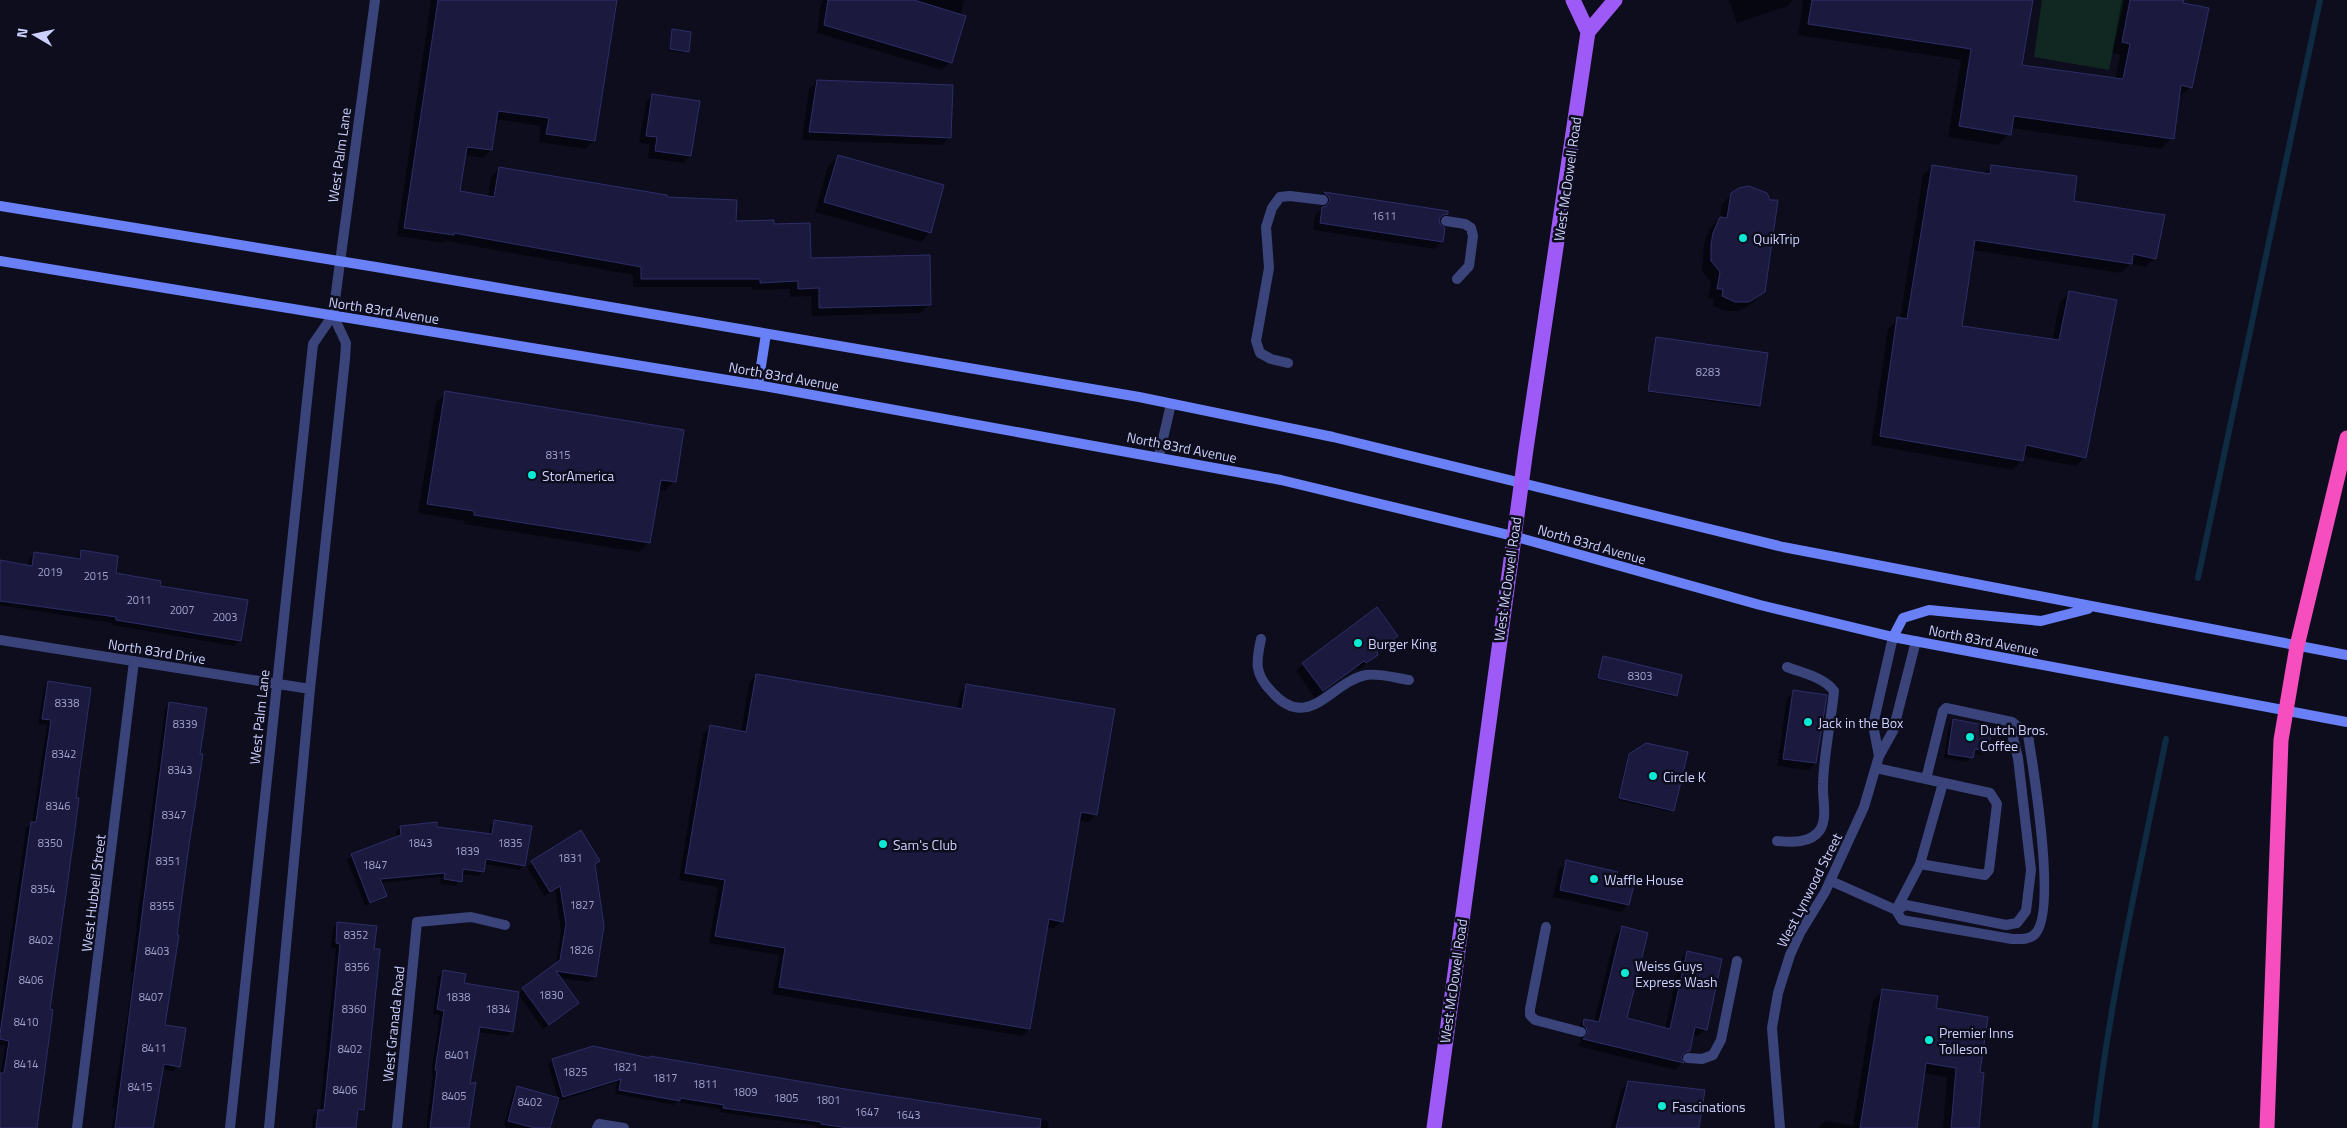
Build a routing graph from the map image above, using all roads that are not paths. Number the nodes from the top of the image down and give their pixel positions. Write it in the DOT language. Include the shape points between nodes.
graph roads {
  1 [pos="375,0"];
  2 [pos="1573,0"];
  3 [pos="1614,0"];
  4 [pos="1588,32"];
  5 [pos="1323,200"];
  6 [pos="0,206"];
  7 [pos="1446,222"];
  8 [pos="0,261"];
  9 [pos="338,261"];
  10 [pos="1457,279"];
  11 [pos="333,315"];
  12 [pos="766,334"];
  13 [pos="1288,363"];
  14 [pos="758,385"];
  15 [pos="1171,404"];
  16 [pos="2347,438"];
  17 [pos="1159,456"];
  18 [pos="1521,482"];
  19 [pos="1513,536"];
  20 [pos="2092,608"];
  21 [pos="1893,637"];
  22 [pos="1261,639"];
  23 [pos="0,640"];
  24 [pos="1916,641"];
  25 [pos="2297,646"];
  26 [pos="2347,655"];
  27 [pos="134,661"];
  28 [pos="1787,667"];
  29 [pos="1409,680"];
  30 [pos="276,684"];
  31 [pos="310,690"];
  32 [pos="2286,710"];
  33 [pos="2346,722"];
  34 [pos="2019,727"];
  35 [pos="1879,756"];
  36 [pos="1876,768"];
  37 [pos="1926,779"];
  38 [pos="1942,783"];
  39 [pos="1776,841"];
  40 [pos="1920,864"];
  41 [pos="1831,881"];
  42 [pos="1896,910"];
  43 [pos="505,925"];
  44 [pos="1546,927"];
  45 [pos="1737,961"];
  46 [pos="1581,1032"];
  47 [pos="1688,1058"];
  48 [pos="598,1126"];
  49 [pos="77,1128"];
  50 [pos="230,1128"];
  51 [pos="269,1128"];
  52 [pos="397,1128"];
  53 [pos="624,1128"];
  54 [pos="1434,1128"];
  55 [pos="1780,1128"];
  56 [pos="2267,1128"];
  1 -- 9 [label="street, West Palm Lane"];
  2 -- 4 [label="main road"];
  3 -- 4 [label="main road"];
  4 -- 18 [label="main road, West McDowell Road"];
  5 -- 13 [label="street" via="1280,197 1272,208 1266,227 1269,268 1256,341 1260,353"];
  6 -- 9 [label="main road"];
  7 -- 10 [label="street" via="1464,224 1471,228 1473,236 1469,266"];
  8 -- 11 [label="main road, North 83rd Avenue"];
  9 -- 11 [label="street, West Palm Lane"];
  9 -- 12 [label="main road"];
  11 -- 14 [label="main road, North 83rd Avenue"];
  11 -- 30 [label="street, West Palm Lane" via="313,344"];
  11 -- 31 [label="street" via="346,342"];
  12 -- 14 [label="main road"];
  12 -- 15 [label="main road"];
  14 -- 17 [label="main road, North 83rd Avenue"];
  15 -- 17 [label="street"];
  15 -- 18 [label="main road" via="1325,435"];
  16 -- 25 [label="highway"];
  17 -- 19 [label="main road, North 83rd Avenue" via="1281,480"];
  18 -- 19 [label="main road, West McDowell Road"];
  18 -- 20 [label="main road" via="1783,547"];
  19 -- 21 [label="main road, North 83rd Avenue" via="1733,598"];
  19 -- 54 [label="main road, West McDowell Road"];
  20 -- 21 [label="main road" via="2042,621 1929,610 1903,618"];
  20 -- 25 [label="main road"];
  21 -- 24 [label="main road, North 83rd Avenue"];
  21 -- 35 [label="street, West Lynwood Street" via="1872,725"];
  22 -- 29 [label="street" via="1256,663 1266,687 1281,702 1302,708 1314,706 1357,678 1369,675"];
  23 -- 27 [label="street, North 83rd Drive"];
  24 -- 32 [label="main road, North 83rd Avenue"];
  24 -- 35 [label="street, West Lynwood Street" via="1893,730"];
  25 -- 26 [label="main road"];
  25 -- 32 [label="highway"];
  27 -- 30 [label="street, North 83rd Drive"];
  27 -- 49 [label="street, West Hubbell Street"];
  28 -- 39 [label="street" via="1819,679 1834,691 1825,755 1824,815 1820,830 1811,838 1797,842"];
  30 -- 31 [label="street, North 83rd Drive"];
  30 -- 50 [label="street, West Palm Lane"];
  31 -- 51 [label="street"];
  32 -- 33 [label="main road, North 83rd Avenue"];
  32 -- 56 [label="highway" via="2280,740"];
  34 -- 37 [label="street" via="2012,722 1946,708"];
  34 -- 42 [label="street" via="2013,738 2031,870 2029,903 2022,919 2006,925 1906,905"];
  34 -- 42 [label="street" via="2028,735 2045,866 2040,927 2026,939 2012,939 1902,920"];
  35 -- 36 [label="street, West Lynwood Street"];
  36 -- 37 [label="street"];
  36 -- 41 [label="street, West Lynwood Street" via="1864,807"];
  37 -- 38 [label="street"];
  38 -- 40 [label="street"];
  38 -- 40 [label="street" via="1993,796 1997,804 1989,870 1985,875"];
  40 -- 42 [label="street"];
  41 -- 42 [label="street"];
  41 -- 55 [label="street, West Lynwood Street" via="1800,933 1778,993 1772,1028"];
  43 -- 52 [label="street, West Granada Road" via="471,917 417,922"];
  44 -- 46 [label="street" via="1530,1015 1535,1020"];
  45 -- 47 [label="street" via="1721,1040 1713,1055 1702,1059"];
  48 -- 53 [label="street"];
}
